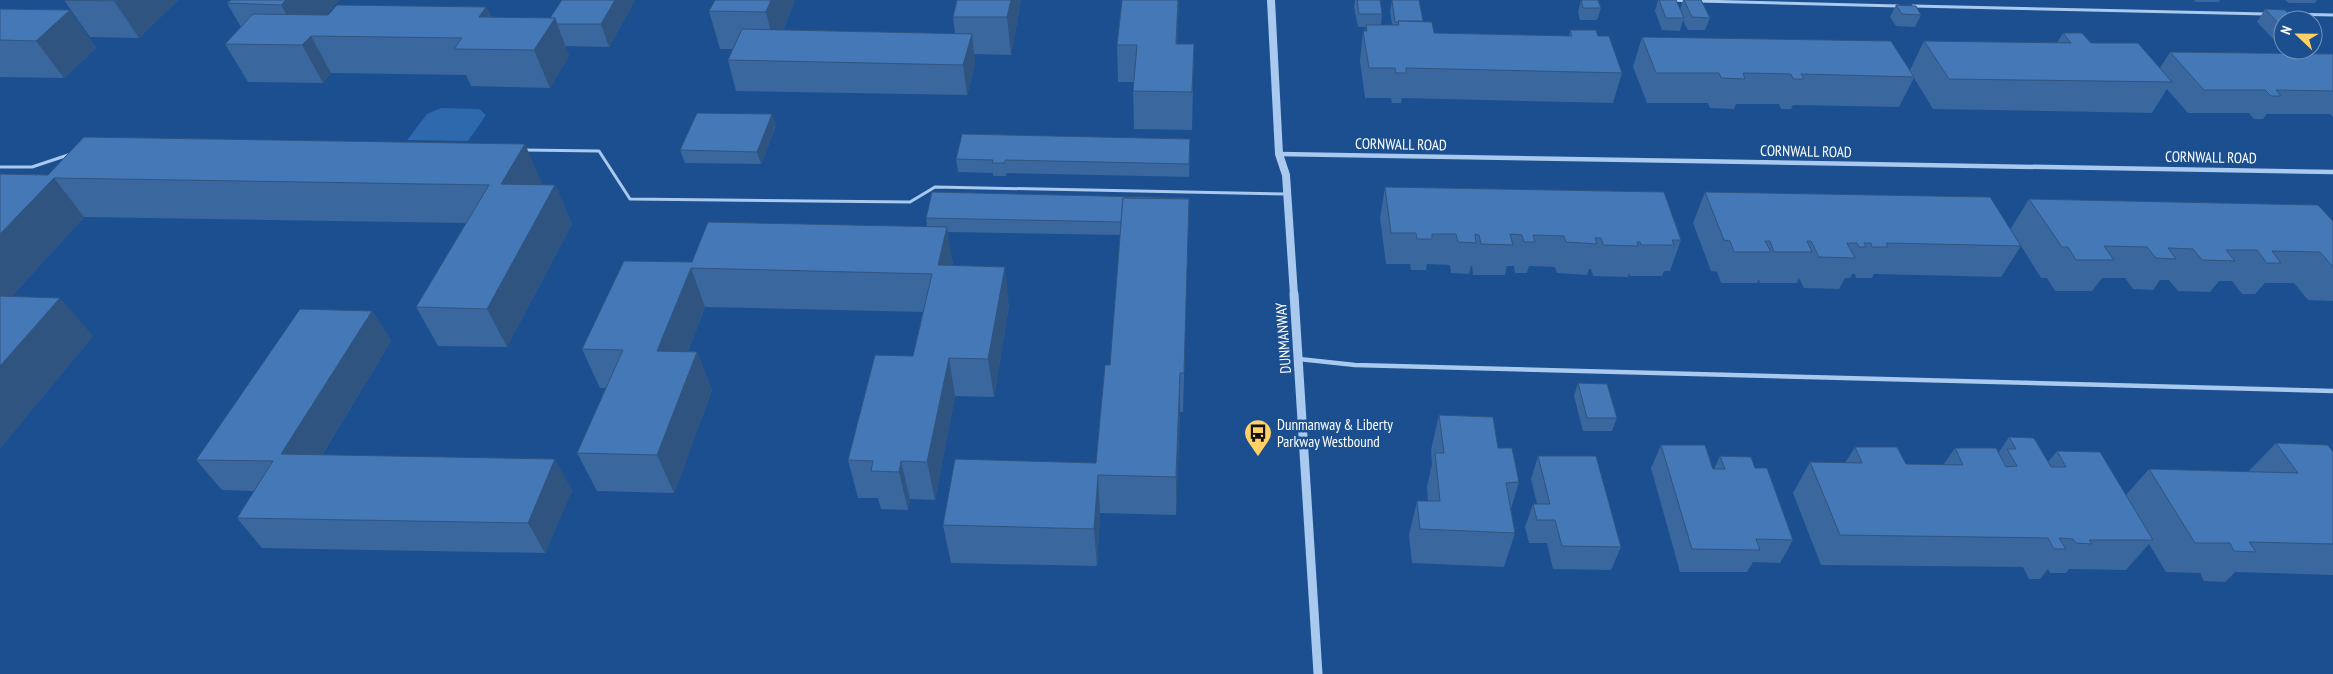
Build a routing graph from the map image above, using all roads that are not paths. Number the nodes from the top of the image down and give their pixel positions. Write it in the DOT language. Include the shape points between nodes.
graph roads {
  1 [pos="1271,0"];
  2 [pos="1670,0"];
  3 [pos="2273,14"];
  4 [pos="519,150"];
  5 [pos="76,152"];
  6 [pos="1279,154"];
  7 [pos="0,167"];
  8 [pos="2333,172"];
  9 [pos="1286,194"];
  10 [pos="1299,360"];
  11 [pos="2333,392"];
  12 [pos="1318,674"];
  1 -- 6 [label="street, DUNMANWAY"];
  2 -- 3 [label="lane"];
  4 -- 9 [label="lane" via="599,151 630,199 910,202 935,187"];
  5 -- 7 [label="lane" via="32,167"];
  6 -- 8 [label="street, CORNWALL ROAD"];
  6 -- 9 [label="street, DUNMANWAY" via="1286,175"];
  9 -- 10 [label="street, DUNMANWAY"];
  10 -- 11 [label="lane" via="1355,365"];
  10 -- 12 [label="street, DUNMANWAY"];
}
